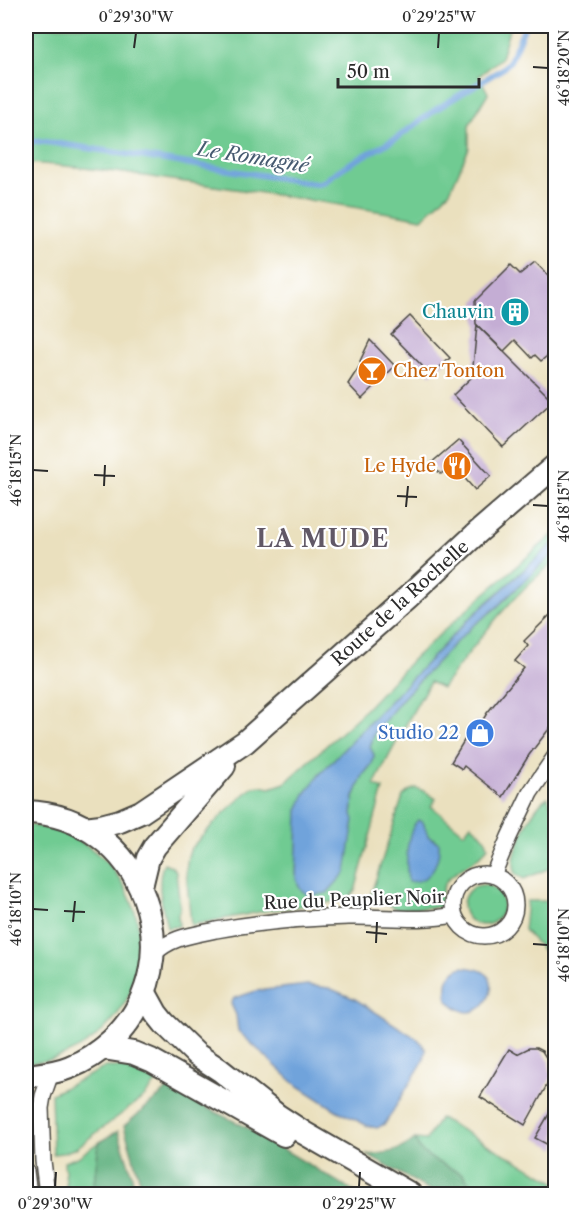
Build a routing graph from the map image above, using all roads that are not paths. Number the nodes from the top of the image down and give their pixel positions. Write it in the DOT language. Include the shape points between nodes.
graph roads {
  1 [pos="555,465"];
  2 [pos="245,742"];
  3 [pos="555,755"];
  4 [pos="26,812"];
  5 [pos="84,828"];
  6 [pos="493,875"];
  7 [pos="141,886"];
  8 [pos="454,915"];
  9 [pos="153,954"];
  10 [pos="145,993"];
  11 [pos="103,1048"];
  12 [pos="51,1073"];
  13 [pos="26,1076"];
  14 [pos="26,1171"];
  15 [pos="31,1194"];
  16 [pos="46,1194"];
  17 [pos="385,1194"];
  18 [pos="410,1194"];
  1 -- 2 [label="main road, Route de la Rochelle"];
  2 -- 5 [label="main road, Route de la Rochelle" via="141,812"];
  2 -- 7 [label="main road, Route de la Rochelle" via="155,846"];
  3 -- 6 [label="street" via="530,793"];
  4 -- 5 [label="main road" via="61,818"];
  5 -- 7 [label="main road" via="117,853"];
  6 -- 8 [label="street" via="474,875 458,887 452,905"];
  6 -- 8 [label="street" via="509,885 513,894 515,910 507,926 489,936 478,935 468,932"];
  7 -- 9 [label="main road" via="149,908"];
  8 -- 9 [label="street, Rue du Peuplier Noir" via="248,924 174,940"];
  9 -- 10 [label="main road"];
  10 -- 11 [label="main road" via="122,1030"];
  10 -- 18 [label="main road" via="156,1013 190,1049 278,1116"];
  11 -- 12 [label="main road" via="90,1058"];
  11 -- 17 [label="main road" via="151,1060"];
  12 -- 13 [label="main road"];
  12 -- 16 [label="street" via="43,1096 41,1120"];
  14 -- 15 [label="street"];
}
